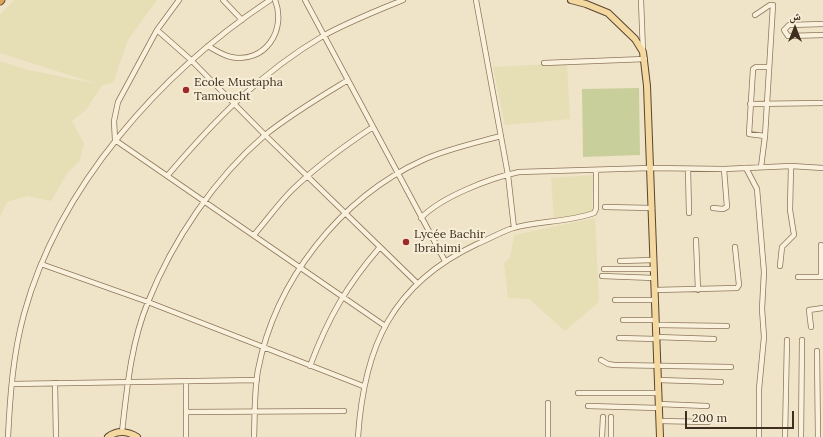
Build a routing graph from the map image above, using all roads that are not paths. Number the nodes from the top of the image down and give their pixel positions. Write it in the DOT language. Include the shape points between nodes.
graph roads {
  1 [pos="179,0"];
  2 [pos="223,0"];
  3 [pos="270,0"];
  4 [pos="275,0"];
  5 [pos="305,0"];
  6 [pos="403,0"];
  7 [pos="476,0"];
  8 [pos="571,0"];
  9 [pos="642,0"];
  10 [pos="755,15"];
  11 [pos="242,20"];
  12 [pos="823,24"];
  13 [pos="157,30"];
  14 [pos="823,35"];
  15 [pos="324,36"];
  16 [pos="208,46"];
  17 [pos="644,52"];
  18 [pos="645,59"];
  19 [pos="191,60"];
  20 [pos="544,63"];
  21 [pos="768,67"];
  22 [pos="348,80"];
  23 [pos="234,102"];
  24 [pos="823,103"];
  25 [pos="750,104"];
  26 [pos="767,104"];
  27 [pos="373,127"];
  28 [pos="265,136"];
  29 [pos="501,136"];
  30 [pos="764,136"];
  31 [pos="115,140"];
  32 [pos="791,166"];
  33 [pos="761,167"];
  34 [pos="651,168"];
  35 [pos="746,168"];
  36 [pos="823,168"];
  37 [pos="688,169"];
  38 [pos="596,170"];
  39 [pos="724,170"];
  40 [pos="398,173"];
  41 [pos="168,175"];
  42 [pos="508,175"];
  43 [pos="307,176"];
  44 [pos="205,201"];
  45 [pos="605,207"];
  46 [pos="652,208"];
  47 [pos="713,208"];
  48 [pos="346,212"];
  49 [pos="689,213"];
  50 [pos="421,218"];
  51 [pos="514,228"];
  52 [pos="254,235"];
  53 [pos="696,240"];
  54 [pos="821,245"];
  55 [pos="380,247"];
  56 [pos="735,247"];
  57 [pos="654,260"];
  58 [pos="445,261"];
  59 [pos="620,261"];
  60 [pos="41,264"];
  61 [pos="780,266"];
  62 [pos="301,267"];
  63 [pos="654,268"];
  64 [pos="604,269"];
  65 [pos="602,276"];
  66 [pos="798,277"];
  67 [pos="822,277"];
  68 [pos="654,278"];
  69 [pos="417,283"];
  70 [pos="655,290"];
  71 [pos="698,290"];
  72 [pos="342,296"];
  73 [pos="615,300"];
  74 [pos="656,300"];
  75 [pos="148,302"];
  76 [pos="823,308"];
  77 [pos="623,320"];
  78 [pos="657,322"];
  79 [pos="385,326"];
  80 [pos="727,326"];
  81 [pos="811,327"];
  82 [pos="619,338"];
  83 [pos="657,338"];
  84 [pos="714,339"];
  85 [pos="787,340"];
  86 [pos="802,340"];
  87 [pos="263,348"];
  88 [pos="817,351"];
  89 [pos="601,360"];
  90 [pos="310,366"];
  91 [pos="658,366"];
  92 [pos="732,367"];
  93 [pos="256,380"];
  94 [pos="658,380"];
  95 [pos="186,381"];
  96 [pos="127,382"];
  97 [pos="721,382"];
  98 [pos="55,383"];
  99 [pos="12,384"];
  100 [pos="363,386"];
  101 [pos="578,393"];
  102 [pos="659,393"];
  103 [pos="548,403"];
  104 [pos="588,406"];
  105 [pos="659,406"];
  106 [pos="707,406"];
  107 [pos="344,410"];
  108 [pos="255,411"];
  109 [pos="186,412"];
  110 [pos="603,417"];
  111 [pos="611,417"];
  112 [pos="660,421"];
  113 [pos="708,422"];
  114 [pos="122,432"];
  115 [pos="8,437"];
  116 [pos="56,437"];
  117 [pos="108,437"];
  118 [pos="137,437"];
  119 [pos="186,437"];
  120 [pos="254,437"];
  121 [pos="358,437"];
  122 [pos="548,437"];
  123 [pos="602,437"];
  124 [pos="611,437"];
  125 [pos="660,437"];
  126 [pos="759,437"];
  127 [pos="784,437"];
  128 [pos="801,437"];
  129 [pos="818,437"];
  1 -- 13 [label="street"];
  2 -- 11 [label="street"];
  3 -- 11 [label="street"];
  4 -- 16 [label="street" via="278,11 277,29 266,48 253,55 238,58"];
  5 -- 15 [label="street"];
  6 -- 15 [label="street"];
  7 -- 29 [label="street"];
  8 -- 17 [label="main road" via="608,13 635,39"];
  9 -- 17 [label="street"];
  10 -- 21 [label="street" via="773,5"];
  11 -- 16 [label="street"];
  12 -- 14 [label="street" via="789,25 784,30 788,36"];
  13 -- 19 [label="street"];
  13 -- 31 [label="street" via="118,102 114,121"];
  15 -- 22 [label="street"];
  15 -- 23 [label="street"];
  16 -- 19 [label="street"];
  17 -- 18 [label="main road"];
  18 -- 20 [label="street"];
  18 -- 34 [label="main road"];
  19 -- 23 [label="street"];
  19 -- 31 [label="street"];
  21 -- 25 [label="street" via="753,69"];
  21 -- 26 [label="street"];
  22 -- 27 [label="street"];
  22 -- 28 [label="street"];
  23 -- 28 [label="street"];
  23 -- 41 [label="street"];
  24 -- 26 [label="street"];
  25 -- 26 [label="street"];
  25 -- 30 [label="street" via="749,134"];
  26 -- 30 [label="street"];
  27 -- 40 [label="street"];
  27 -- 43 [label="street" via="341,148"];
  28 -- 43 [label="street"];
  28 -- 44 [label="street"];
  29 -- 40 [label="street" via="445,151"];
  29 -- 42 [label="street"];
  30 -- 33 [label="street"];
  31 -- 41 [label="street"];
  31 -- 60 [label="street" via="70,209"];
  32 -- 33 [label="street"];
  32 -- 36 [label="street"];
  32 -- 61 [label="street" via="790,210 794,235 782,247"];
  33 -- 35 [label="street"];
  34 -- 37 [label="street"];
  34 -- 38 [label="street"];
  34 -- 46 [label="main road"];
  35 -- 39 [label="street"];
  35 -- 126 [label="street" via="757,189 764,272"];
  37 -- 39 [label="street"];
  37 -- 49 [label="street"];
  38 -- 42 [label="street" via="530,171"];
  38 -- 51 [label="street" via="594,213"];
  39 -- 47 [label="street" via="727,207"];
  40 -- 48 [label="street"];
  40 -- 50 [label="street"];
  41 -- 44 [label="street"];
  42 -- 50 [label="street" via="455,196 428,211"];
  42 -- 51 [label="street"];
  43 -- 48 [label="street"];
  43 -- 52 [label="street"];
  44 -- 52 [label="street"];
  44 -- 75 [label="street" via="177,244"];
  45 -- 46 [label="street"];
  46 -- 57 [label="main road"];
  48 -- 55 [label="street"];
  48 -- 62 [label="street"];
  50 -- 58 [label="street"];
  51 -- 58 [label="street"];
  52 -- 62 [label="street"];
  53 -- 71 [label="street"];
  54 -- 67 [label="street"];
  55 -- 69 [label="street"];
  55 -- 72 [label="street"];
  56 -- 71 [label="street" via="739,285 737,288"];
  57 -- 59 [label="street"];
  57 -- 63 [label="main road"];
  58 -- 69 [label="street"];
  60 -- 75 [label="street"];
  60 -- 99 [label="street" via="19,333"];
  62 -- 72 [label="street"];
  62 -- 87 [label="street" via="278,309"];
  63 -- 64 [label="street"];
  63 -- 68 [label="main road"];
  65 -- 68 [label="street"];
  66 -- 67 [label="street"];
  68 -- 70 [label="main road"];
  69 -- 79 [label="street"];
  70 -- 71 [label="street"];
  70 -- 74 [label="main road"];
  72 -- 79 [label="street"];
  72 -- 90 [label="street" via="323,331"];
  73 -- 74 [label="street"];
  74 -- 78 [label="main road"];
  75 -- 87 [label="street"];
  75 -- 96 [label="street"];
  76 -- 81 [label="street" via="808,310"];
  77 -- 78 [label="street"];
  78 -- 80 [label="street"];
  78 -- 83 [label="main road"];
  79 -- 100 [label="street"];
  82 -- 83 [label="street"];
  83 -- 84 [label="street"];
  83 -- 91 [label="main road"];
  85 -- 127 [label="street"];
  86 -- 128 [label="street"];
  87 -- 90 [label="street"];
  87 -- 93 [label="street"];
  88 -- 129 [label="street"];
  89 -- 91 [label="street" via="614,365"];
  90 -- 100 [label="street"];
  91 -- 92 [label="street"];
  91 -- 94 [label="main road"];
  93 -- 95 [label="street"];
  93 -- 108 [label="street"];
  94 -- 97 [label="street"];
  94 -- 102 [label="main road"];
  95 -- 96 [label="street"];
  95 -- 109 [label="street"];
  96 -- 98 [label="street"];
  96 -- 114 [label="street"];
  98 -- 99 [label="street"];
  98 -- 116 [label="street"];
  99 -- 115 [label="street"];
  100 -- 121 [label="street"];
  101 -- 102 [label="street"];
  102 -- 105 [label="main road"];
  103 -- 122 [label="street"];
  104 -- 105 [label="street"];
  105 -- 106 [label="street"];
  105 -- 112 [label="main road"];
  107 -- 108 [label="street"];
  108 -- 109 [label="street"];
  108 -- 120 [label="street"];
  109 -- 119 [label="street"];
  110 -- 123 [label="street"];
  111 -- 124 [label="street"];
  112 -- 113 [label="street"];
  112 -- 125 [label="main road"];
  114 -- 117 [label="main road"];
  114 -- 118 [label="main road"];
}
